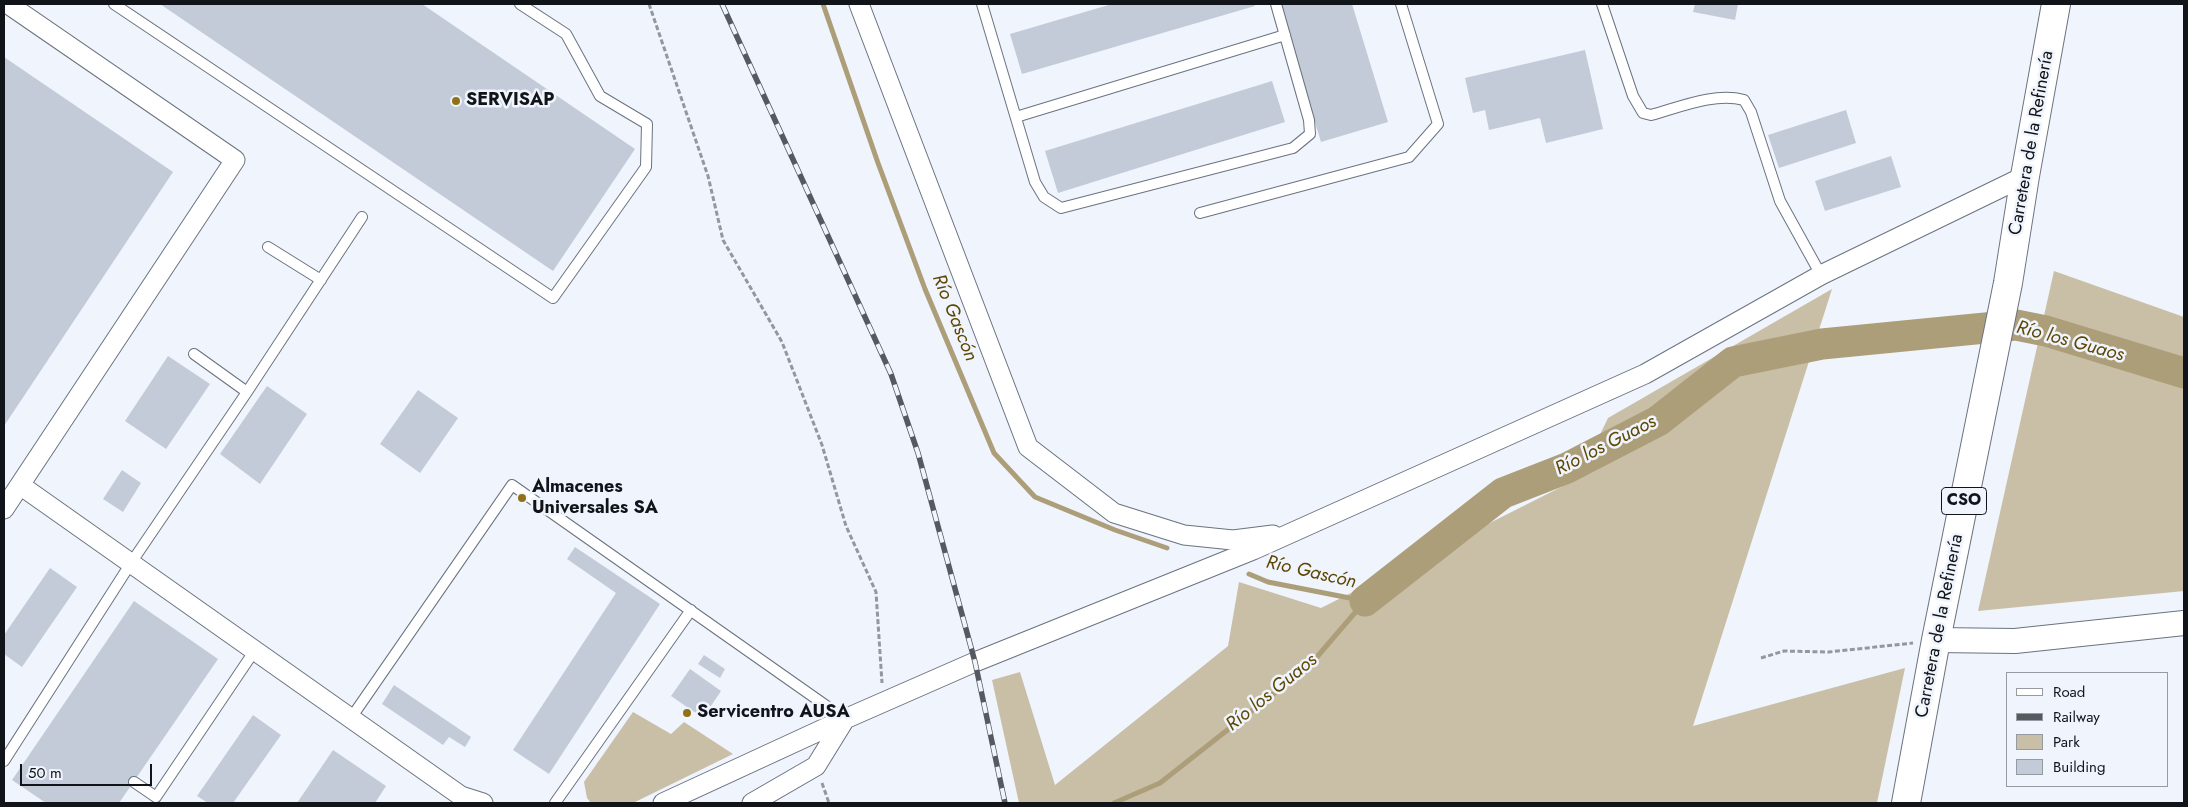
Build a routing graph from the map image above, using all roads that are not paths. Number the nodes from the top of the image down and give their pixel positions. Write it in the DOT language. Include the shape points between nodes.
graph roads {
  1 [pos="8,4"];
  2 [pos="114,4"];
  3 [pos="520,4"];
  4 [pos="859,4"];
  5 [pos="982,4"];
  6 [pos="1276,4"];
  7 [pos="1401,4"];
  8 [pos="1602,4"];
  9 [pos="2056,4"];
  10 [pos="1285,35"];
  11 [pos="1016,116"];
  12 [pos="2025,176"];
  13 [pos="1200,213"];
  14 [pos="362,217"];
  15 [pos="268,247"];
  16 [pos="1822,275"];
  17 [pos="321,280"];
  18 [pos="194,354"];
  19 [pos="247,392"];
  20 [pos="20,484"];
  21 [pos="4,509"];
  22 [pos="1292,533"];
  23 [pos="131,563"];
  24 [pos="691,610"];
  25 [pos="2184,622"];
  26 [pos="1936,640"];
  27 [pos="255,650"];
  28 [pos="351,718"];
  29 [pos="846,719"];
  30 [pos="4,761"];
  31 [pos="134,782"];
  32 [pos="483,803"];
  33 [pos="554,803"];
  34 [pos="663,803"];
  35 [pos="752,803"];
  36 [pos="1906,803"];
  1 -- 20 [label="street" via="236,160"];
  2 -- 3 [label="lane" via="553,298 646,167 647,124 600,96 566,34"];
  4 -- 22 [label="street" via="1028,447 1114,513 1184,535 1233,540"];
  5 -- 11 [label="lane"];
  6 -- 10 [label="lane"];
  7 -- 13 [label="lane" via="1438,124 1408,156"];
  8 -- 16 [label="lane" via="1632,96 1643,112 1652,114 1732,97 1744,100 1751,112 1780,201"];
  9 -- 12 [label="main road, Carretera de la Refinería / CSO"];
  10 -- 11 [label="lane"];
  10 -- 11 [label="lane" via="1310,134 1293,148 1061,208 1044,197 1035,182"];
  12 -- 16 [label="street"];
  12 -- 26 [label="main road, Carretera de la Refinería / CSO" via="2008,283"];
  14 -- 17 [label="lane"];
  15 -- 17 [label="lane"];
  16 -- 22 [label="street" via="1645,374"];
  17 -- 19 [label="lane"];
  18 -- 19 [label="lane"];
  19 -- 23 [label="lane"];
  20 -- 21 [label="street"];
  20 -- 23 [label="street"];
  22 -- 29 [label="street" via="974,662"];
  23 -- 27 [label="street"];
  23 -- 30 [label="lane"];
  24 -- 28 [label="lane" via="512,485"];
  24 -- 29 [label="lane"];
  24 -- 33 [label="lane"];
  25 -- 26 [label="street" via="2016,642"];
  26 -- 36 [label="main road, Carretera de la Refinería / CSO"];
  27 -- 28 [label="street"];
  27 -- 31 [label="lane" via="156,797"];
  28 -- 32 [label="street" via="461,796"];
  29 -- 34 [label="street"];
  29 -- 35 [label="street" via="816,766"];
}
